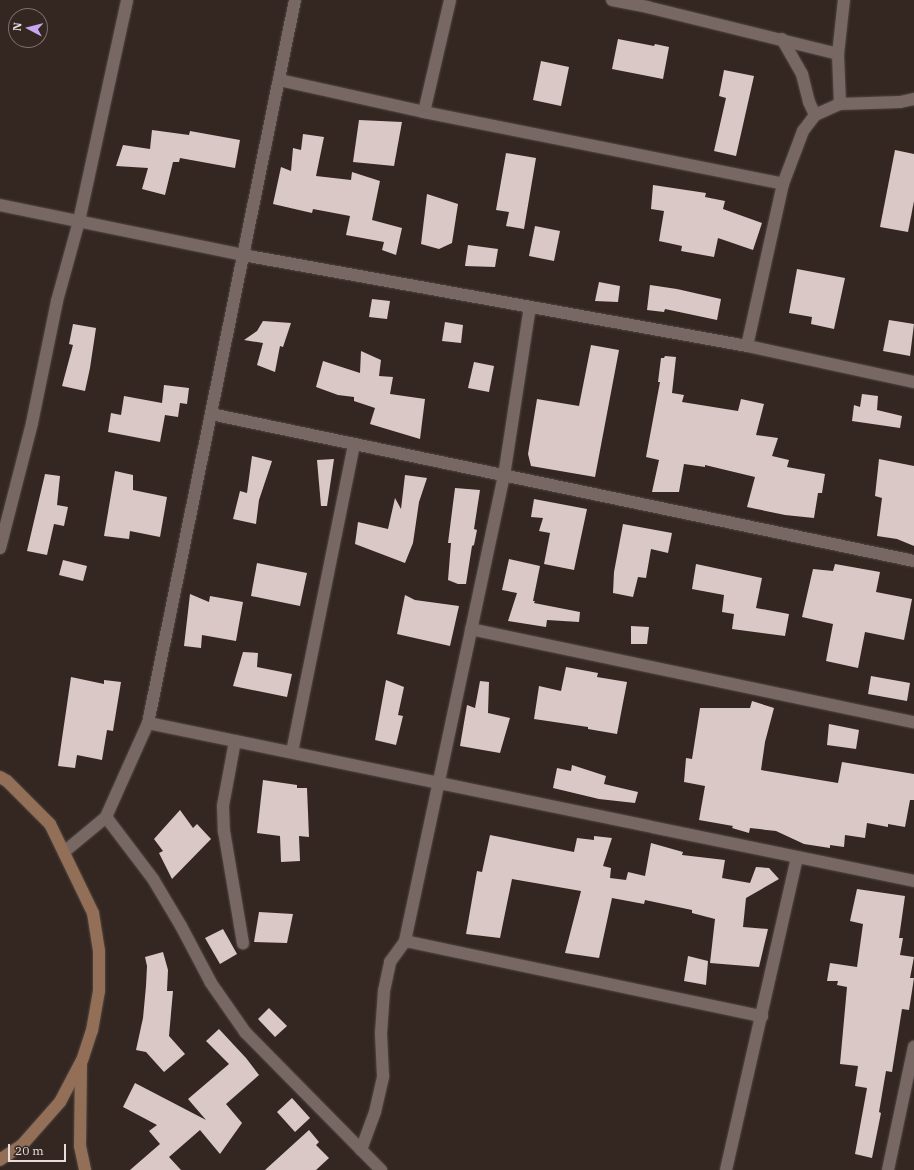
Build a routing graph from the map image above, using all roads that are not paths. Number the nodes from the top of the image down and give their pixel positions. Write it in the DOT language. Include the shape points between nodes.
graph roads {
  1 [pos="127,0"];
  2 [pos="295,0"];
  3 [pos="450,0"];
  4 [pos="612,0"];
  5 [pos="844,0"];
  6 [pos="782,39"];
  7 [pos="838,54"];
  8 [pos="279,80"];
  9 [pos="914,99"];
  10 [pos="840,104"];
  11 [pos="424,112"];
  12 [pos="815,115"];
  13 [pos="783,184"];
  14 [pos="0,205"];
  15 [pos="78,221"];
  16 [pos="243,254"];
  17 [pos="530,307"];
  18 [pos="747,346"];
  19 [pos="914,382"];
  20 [pos="211,414"];
  21 [pos="354,444"];
  22 [pos="504,476"];
  23 [pos="0,548"];
  24 [pos="914,561"];
  25 [pos="471,629"];
  26 [pos="914,722"];
  27 [pos="148,723"];
  28 [pos="235,741"];
  29 [pos="292,752"];
  30 [pos="0,777"];
  31 [pos="438,782"];
  32 [pos="106,817"];
  33 [pos="64,852"];
  34 [pos="797,858"];
  35 [pos="914,881"];
  36 [pos="405,941"];
  37 [pos="243,943"];
  38 [pos="762,1016"];
  39 [pos="914,1047"];
  40 [pos="82,1060"];
  41 [pos="361,1150"];
  42 [pos="0,1160"];
  43 [pos="85,1170"];
  44 [pos="381,1170"];
  45 [pos="726,1170"];
  46 [pos="888,1170"];
  1 -- 15 [label="street"];
  2 -- 8 [label="street"];
  3 -- 11 [label="street"];
  4 -- 6 [label="street"];
  5 -- 7 [label="street"];
  6 -- 7 [label="street"];
  6 -- 12 [label="street" via="802,74"];
  7 -- 10 [label="street"];
  8 -- 11 [label="street"];
  8 -- 16 [label="street"];
  9 -- 10 [label="street" via="900,102"];
  10 -- 12 [label="street"];
  11 -- 13 [label="street"];
  12 -- 13 [label="street" via="803,131"];
  13 -- 18 [label="street"];
  14 -- 15 [label="street"];
  15 -- 16 [label="street"];
  15 -- 23 [label="street" via="57,301 32,423"];
  16 -- 17 [label="street"];
  16 -- 20 [label="street"];
  17 -- 18 [label="street"];
  17 -- 22 [label="street"];
  18 -- 19 [label="street"];
  20 -- 21 [label="street"];
  20 -- 27 [label="street"];
  21 -- 22 [label="street"];
  21 -- 29 [label="street"];
  22 -- 24 [label="street"];
  22 -- 25 [label="street"];
  25 -- 26 [label="street"];
  25 -- 31 [label="street"];
  27 -- 28 [label="street"];
  27 -- 32 [label="street"];
  28 -- 29 [label="street"];
  28 -- 37 [label="street" via="223,806 224,831"];
  29 -- 31 [label="street"];
  30 -- 33 [label="street" via="50,824"];
  31 -- 34 [label="street"];
  31 -- 36 [label="street"];
  32 -- 33 [label="street"];
  32 -- 41 [label="street" via="153,879 211,983 245,1032"];
  33 -- 40 [label="street" via="93,913 99,952 99,991 92,1030"];
  34 -- 35 [label="street"];
  34 -- 38 [label="street"];
  36 -- 38 [label="street"];
  36 -- 41 [label="street" via="390,962 384,991 381,1033 383,1076 375,1112"];
  38 -- 45 [label="street"];
  39 -- 46 [label="street"];
  40 -- 42 [label="street" via="60,1102 22,1145"];
  40 -- 43 [label="street" via="80,1139"];
  41 -- 44 [label="street"];
}
